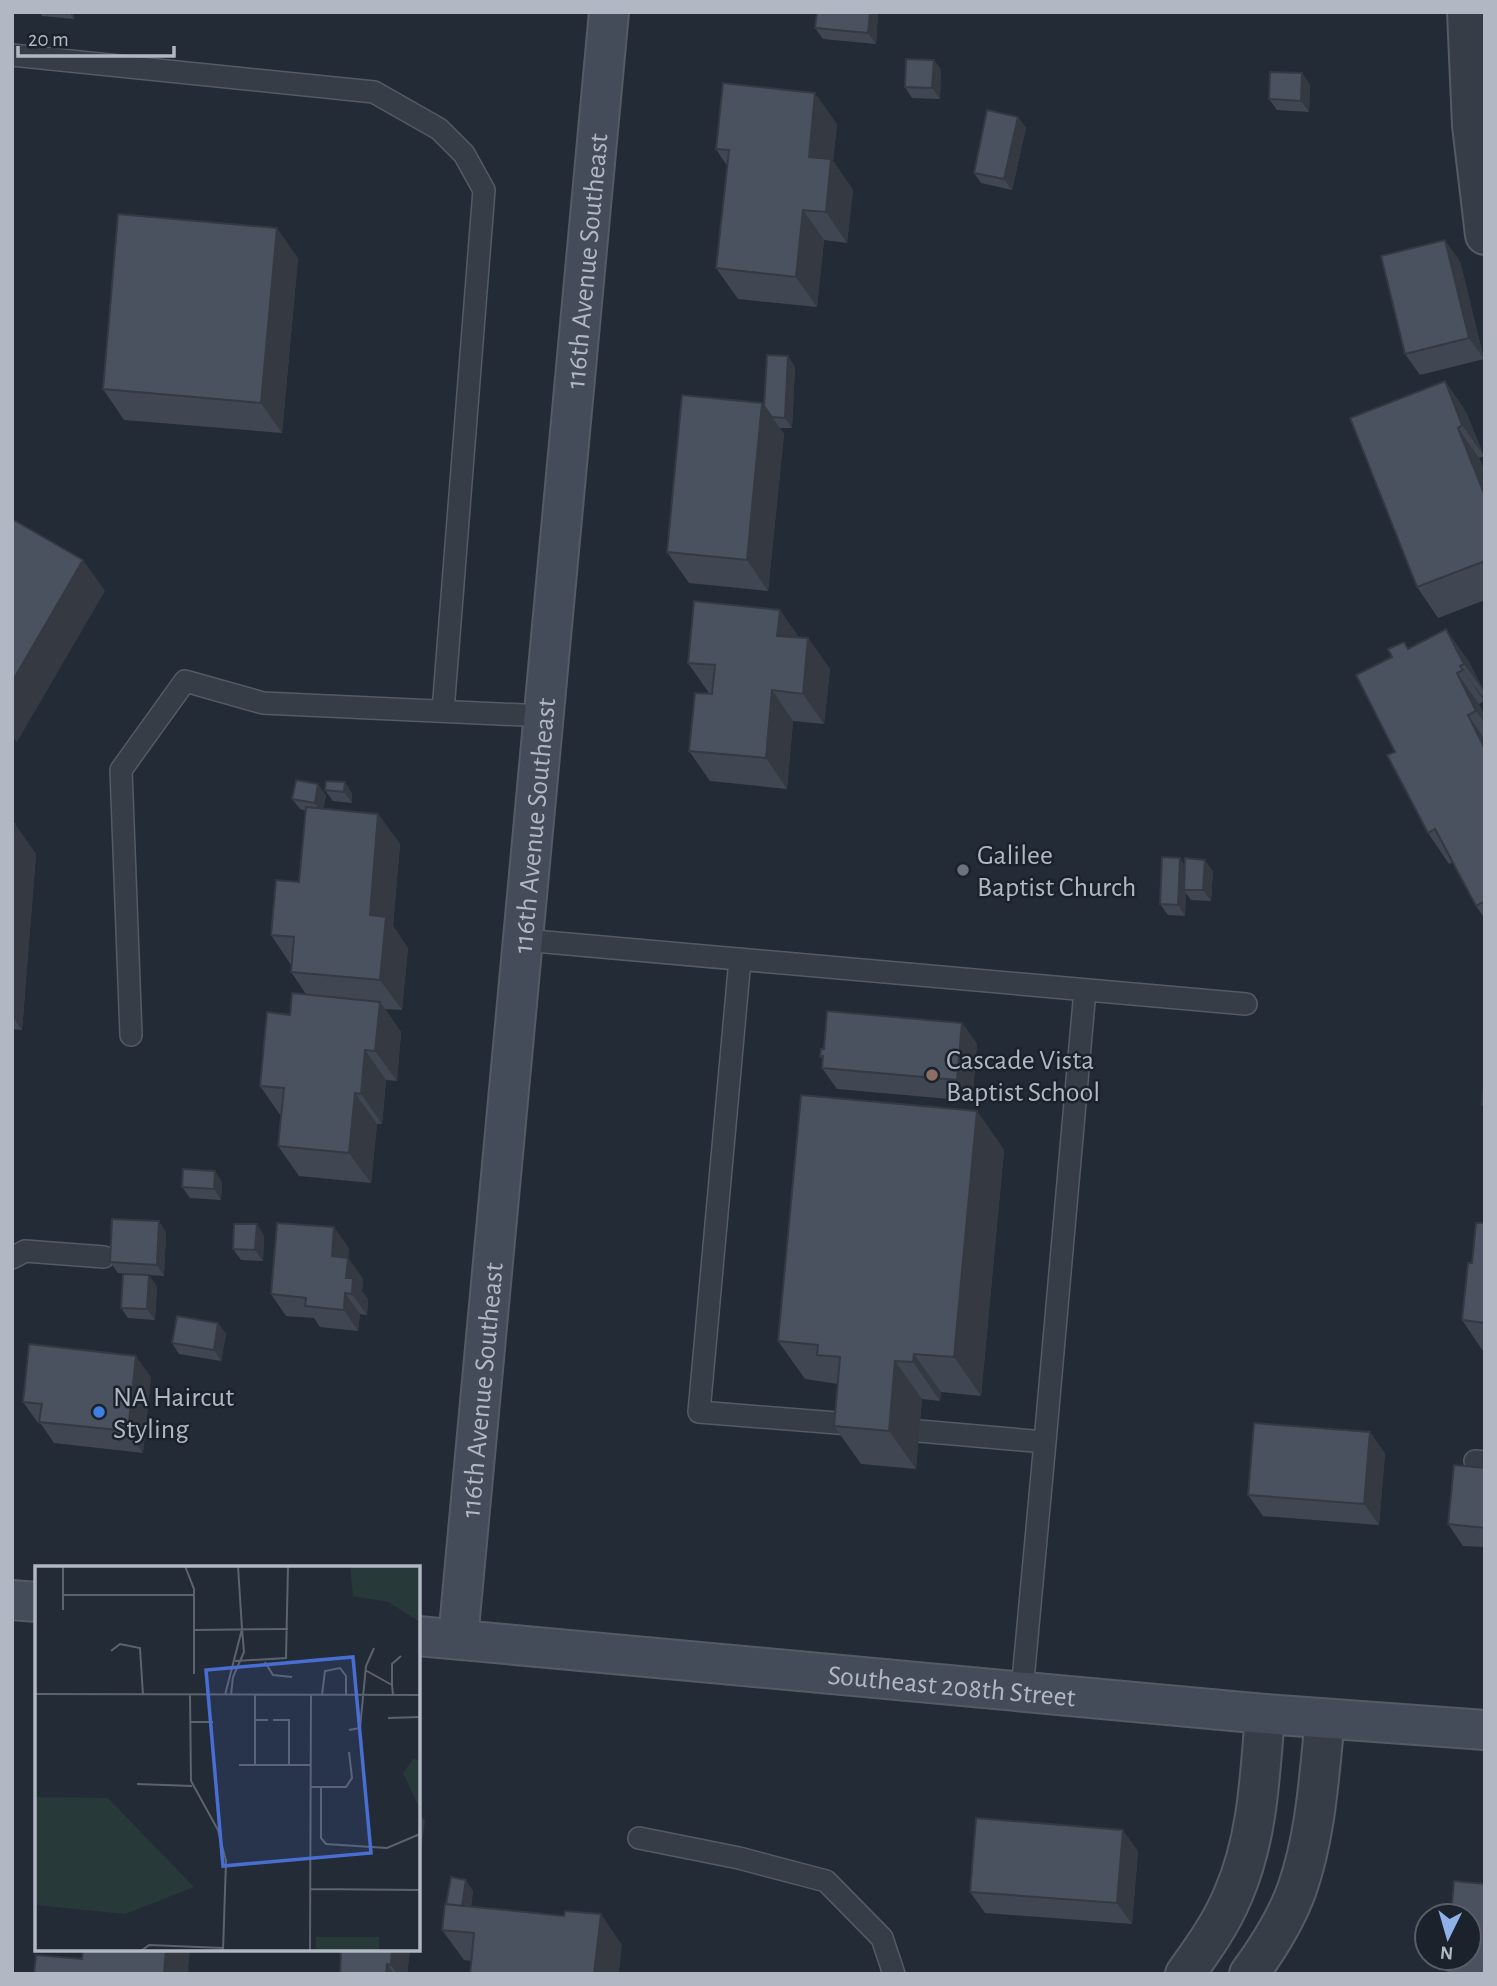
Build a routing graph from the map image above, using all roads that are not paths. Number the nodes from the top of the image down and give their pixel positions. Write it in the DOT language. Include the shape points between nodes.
graph roads {
  1 [pos="609,12"];
  2 [pos="1466,12"];
  3 [pos="12,55"];
  4 [pos="1485,234"];
  5 [pos="443,711"];
  6 [pos="544,716"];
  7 [pos="523,940"];
  8 [pos="740,959"];
  9 [pos="1085,990"];
  10 [pos="1246,1004"];
  11 [pos="131,1035"];
  12 [pos="104,1257"];
  13 [pos="12,1258"];
  14 [pos="864,1425"];
  15 [pos="919,1431"];
  16 [pos="1045,1442"];
  17 [pos="12,1600"];
  18 [pos="35,1602"];
  19 [pos="420,1636"];
  20 [pos="458,1639"];
  21 [pos="1022,1691"];
  22 [pos="1265,1714"];
  23 [pos="1325,1719"];
  24 [pos="1485,1730"];
  25 [pos="639,1838"];
  26 [pos="894,1974"];
  27 [pos="1185,1974"];
  28 [pos="1248,1974"];
  1 -- 6 [label="main road, 116th Avenue Southeast"];
  2 -- 4 [label="street" via="1472,125"];
  3 -- 5 [label="lane" via="374,92 439,129 464,154 484,190"];
  5 -- 6 [label="lane"];
  5 -- 11 [label="lane" via="263,703 185,681 121,770"];
  6 -- 7 [label="main road, 116th Avenue Southeast"];
  7 -- 8 [label="lane"];
  7 -- 20 [label="main road, 116th Avenue Southeast"];
  8 -- 9 [label="lane"];
  8 -- 14 [label="lane" via="699,1412"];
  9 -- 10 [label="lane"];
  9 -- 16 [label="lane"];
  12 -- 13 [label="lane" via="25,1251"];
  15 -- 16 [label="lane"];
  16 -- 21 [label="lane"];
  17 -- 18 [label="main road"];
  19 -- 20 [label="main road, Southeast 208th Street"];
  20 -- 21 [label="main road, Southeast 208th Street"];
  21 -- 22 [label="main road, Southeast 208th Street"];
  22 -- 23 [label="main road, Southeast 208th Street"];
  22 -- 27 [label="street" via="1258,1800 1247,1856 1225,1912"];
  23 -- 24 [label="main road, Southeast 208th Street"];
  23 -- 28 [label="street" via="1313,1825 1297,1890 1283,1922"];
  25 -- 26 [label="lane" via="826,1881 882,1938"];
}
